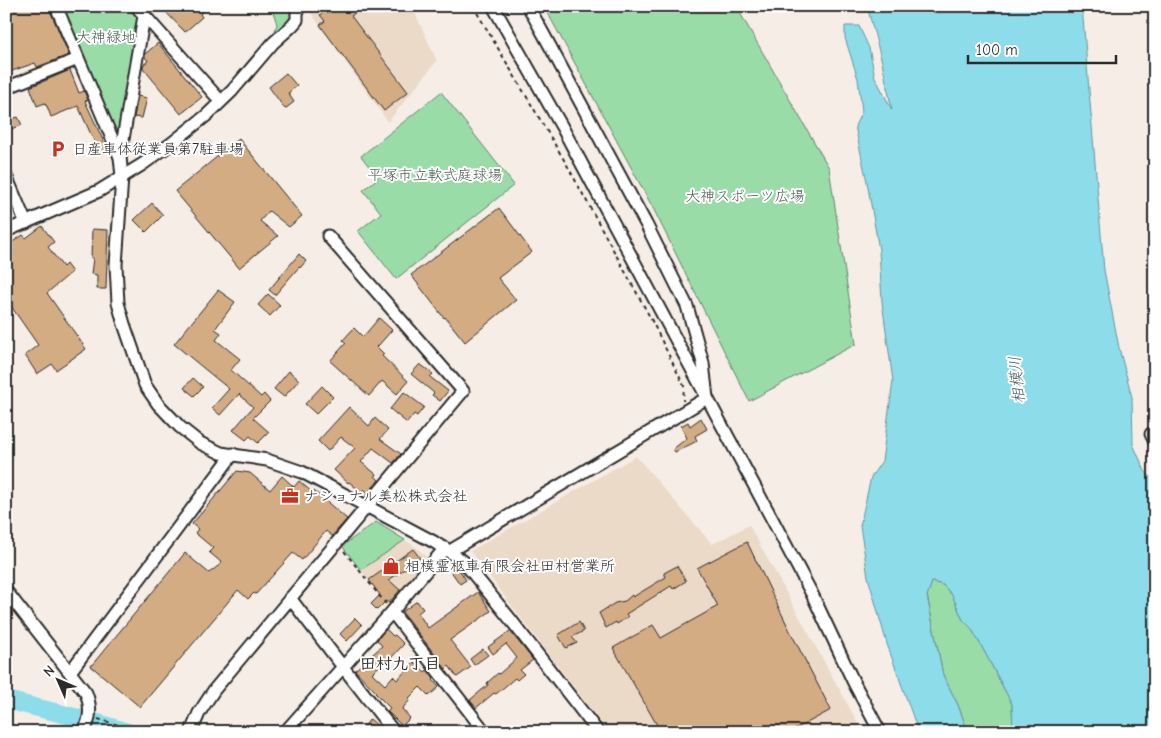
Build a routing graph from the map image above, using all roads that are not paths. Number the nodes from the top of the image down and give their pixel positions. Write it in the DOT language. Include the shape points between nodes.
graph roads {
  1 [pos="56,6"];
  2 [pos="136,6"];
  3 [pos="296,6"];
  4 [pos="493,6"];
  5 [pos="528,6"];
  6 [pos="144,16"];
  7 [pos="78,59"];
  8 [pos="6,88"];
  9 [pos="217,97"];
  10 [pos="121,154"];
  11 [pos="6,176"];
  12 [pos="122,177"];
  13 [pos="26,223"];
  14 [pos="6,231"];
  15 [pos="328,236"];
  16 [pos="707,398"];
  17 [pos="233,454"];
  18 [pos="368,506"];
  19 [pos="448,550"];
  20 [pos="6,591"];
  21 [pos="290,598"];
  22 [pos="392,612"];
  23 [pos="343,667"];
  24 [pos="70,672"];
  25 [pos="83,732"];
  26 [pos="190,732"];
  27 [pos="286,732"];
  28 [pos="394,732"];
  29 [pos="485,732"];
  30 [pos="598,732"];
  31 [pos="880,732"];
  1 -- 7 [label="street"];
  2 -- 6 [label="street"];
  3 -- 12 [label="street" via="297,20 232,91 172,143"];
  4 -- 16 [label="street" via="562,127"];
  5 -- 16 [label="street" via="687,306 703,363"];
  6 -- 9 [label="street"];
  6 -- 10 [label="street"];
  7 -- 8 [label="street"];
  7 -- 10 [label="street"];
  10 -- 12 [label="street"];
  11 -- 13 [label="street"];
  12 -- 13 [label="street" via="99,191"];
  12 -- 17 [label="street" via="116,265 118,303 145,385 158,404 200,442 221,453"];
  13 -- 14 [label="street"];
  15 -- 18 [label="street" via="463,391"];
  16 -- 19 [label="street"];
  16 -- 31 [label="street"];
  17 -- 18 [label="street" via="287,466"];
  17 -- 24 [label="street"];
  18 -- 19 [label="street"];
  18 -- 21 [label="street"];
  19 -- 22 [label="street"];
  19 -- 30 [label="street" via="463,561 512,620"];
  20 -- 24 [label="street"];
  21 -- 23 [label="street"];
  21 -- 26 [label="street" via="214,690"];
  22 -- 23 [label="street"];
  22 -- 29 [label="street"];
  23 -- 27 [label="street"];
  23 -- 28 [label="street"];
  24 -- 25 [label="street" via="89,701 89,716"];
}
